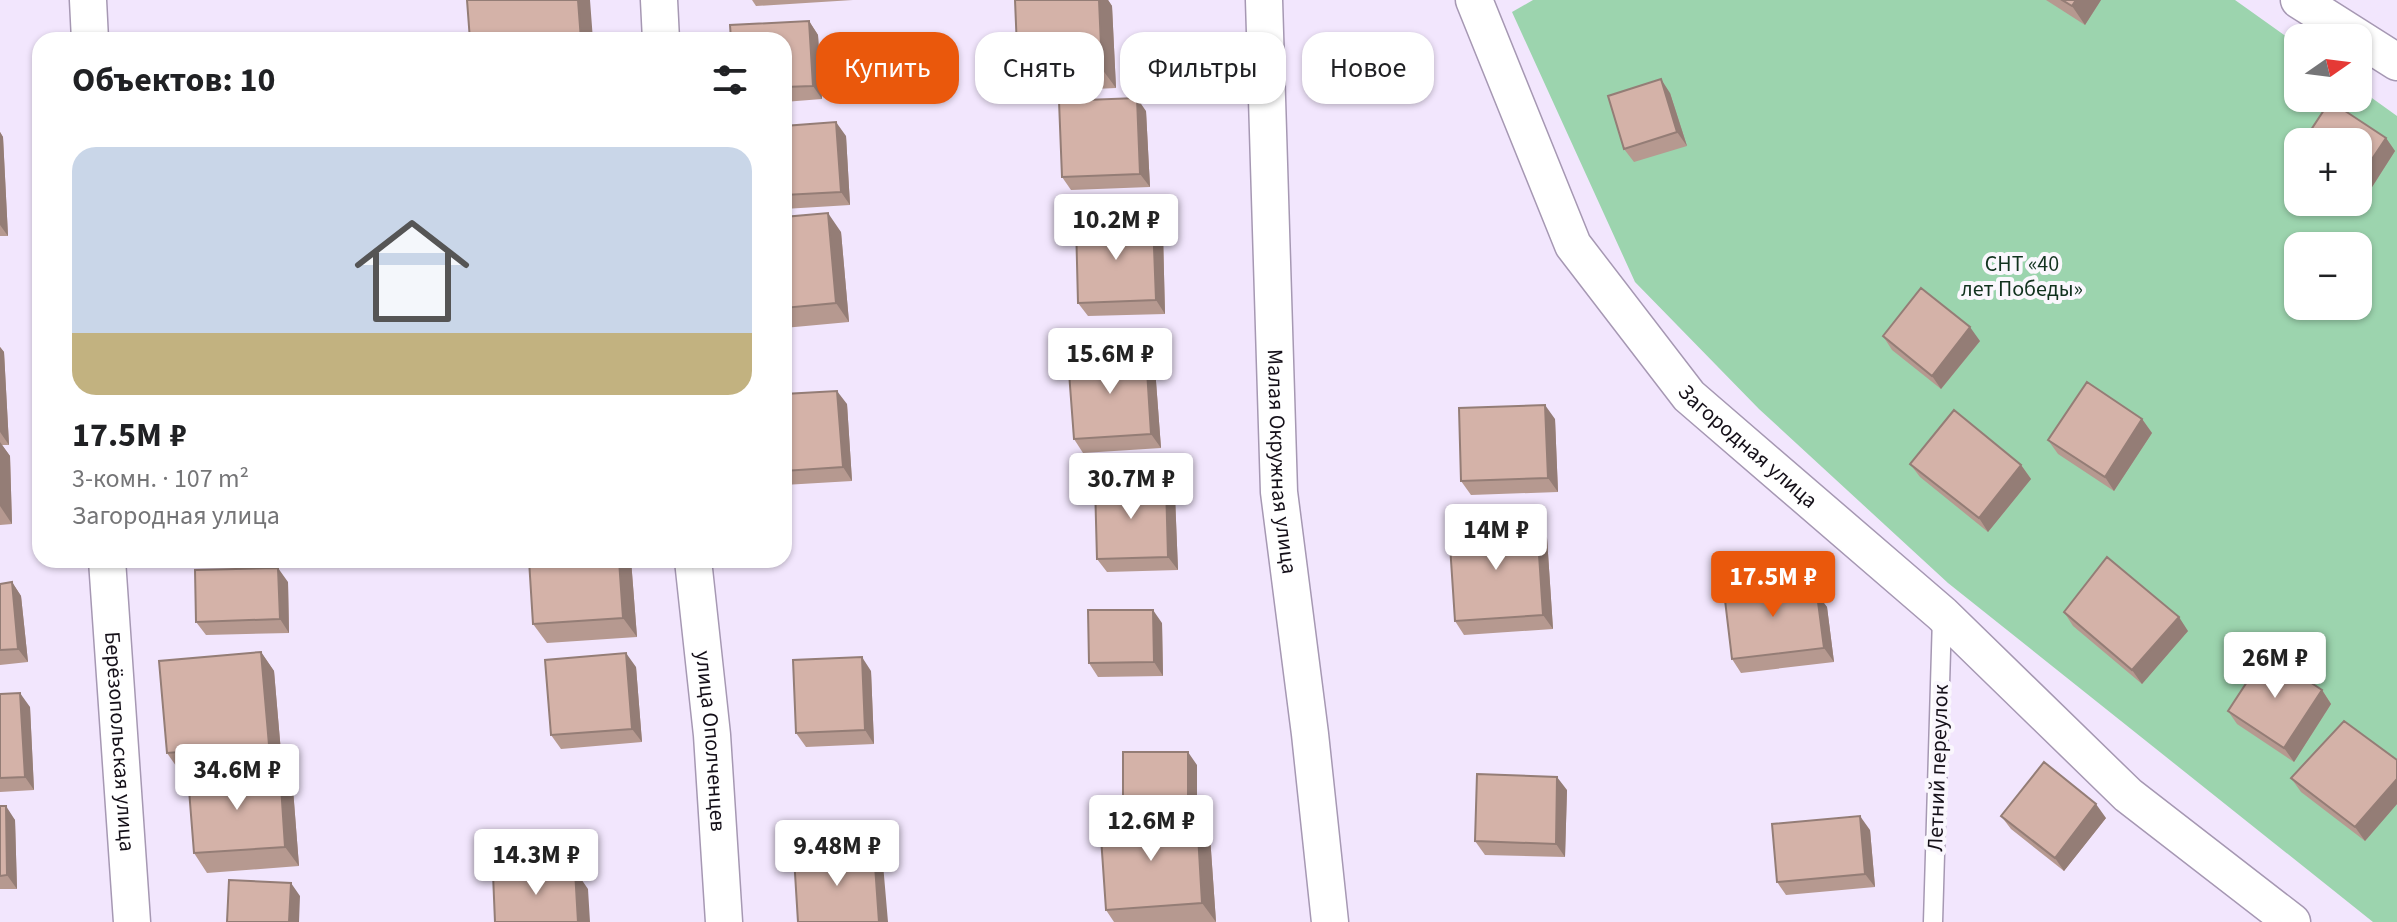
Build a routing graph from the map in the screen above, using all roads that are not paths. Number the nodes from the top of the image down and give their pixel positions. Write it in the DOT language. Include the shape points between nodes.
graph roads {
  1 [pos="88,0"];
  2 [pos="659,0"];
  3 [pos="1264,0"];
  4 [pos="1474,0"];
  5 [pos="2299,0"];
  6 [pos="90,32"];
  7 [pos="661,32"];
  8 [pos="2397,62"];
  9 [pos="108,568"];
  10 [pos="694,568"];
  11 [pos="1942,614"];
  12 [pos="132,922"];
  13 [pos="724,922"];
  14 [pos="1330,922"];
  15 [pos="1933,922"];
  16 [pos="2292,922"];
  1 -- 6 [label="street"];
  2 -- 7 [label="street"];
  3 -- 14 [label="street, Малая Окружная улица" via="1279,492"];
  4 -- 11 [label="street, Загородная улица" via="1573,245 1689,396"];
  5 -- 8 [label="street"];
  9 -- 12 [label="street, Берёзопольская улица"];
  10 -- 13 [label="street, улица Ополченцев"];
  11 -- 15 [label="lane, Летний переулок"];
  11 -- 16 [label="street, Загородная улица" via="2128,795"];
}
